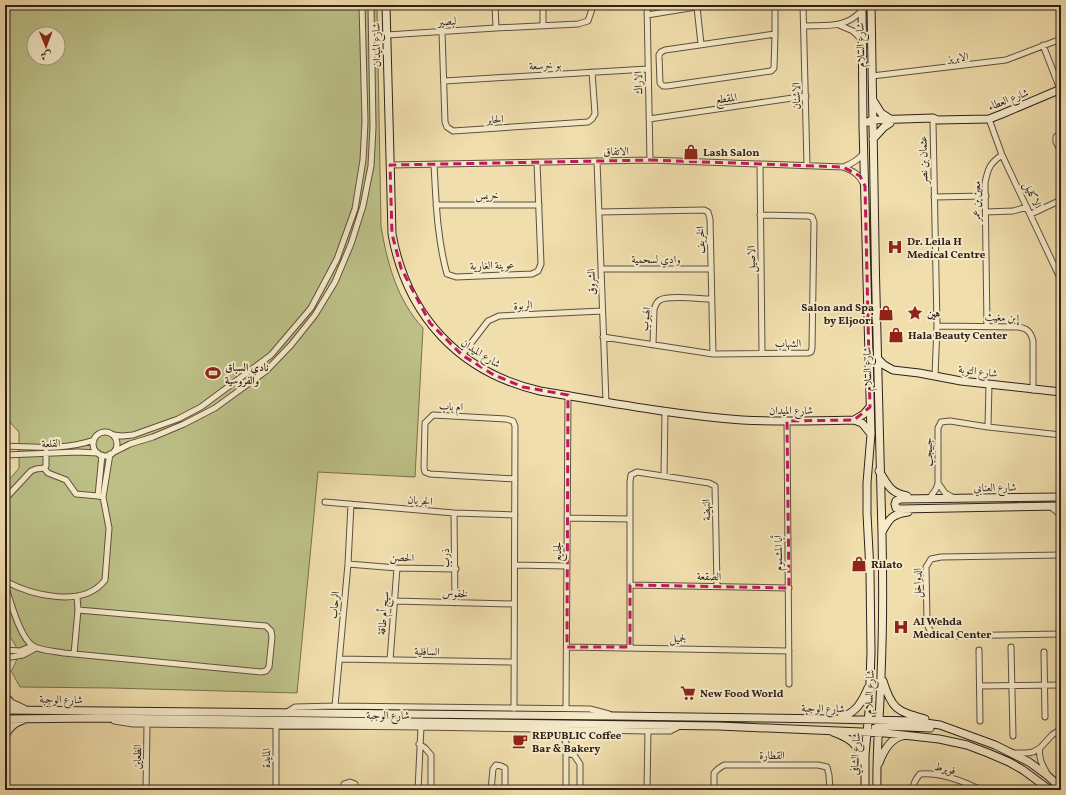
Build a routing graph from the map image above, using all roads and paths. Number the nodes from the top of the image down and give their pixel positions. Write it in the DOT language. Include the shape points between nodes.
graph roads {
  1 [pos="362,5"];
  2 [pos="371,5"];
  3 [pos="386,5"];
  4 [pos="495,5"];
  5 [pos="543,5"];
  6 [pos="592,5"];
  7 [pos="647,5"];
  8 [pos="708,5"];
  9 [pos="775,5"];
  10 [pos="803,5"];
  11 [pos="871,5"];
  12 [pos="697,7"];
  13 [pos="862,7"];
  14 [pos="647,15"];
  15 [pos="363,22"];
  16 [pos="371,22"];
  17 [pos="543,25"];
  18 [pos="839,25"];
  19 [pos="804,26"];
  20 [pos="496,28"];
  21 [pos="442,32"];
  22 [pos="775,34"];
  23 [pos="387,35"];
  24 [pos="1061,39"];
  25 [pos="862,41"];
  26 [pos="701,44"];
  27 [pos="1043,46"];
  28 [pos="648,69"];
  29 [pos="592,72"];
  30 [pos="872,76"];
  31 [pos="444,81"];
  32 [pos="1060,89"];
  33 [pos="806,96"];
  34 [pos="872,98"];
  35 [pos="649,119"];
  36 [pos="989,119"];
  37 [pos="890,121"];
  38 [pos="935,121"];
  39 [pos="867,122"];
  40 [pos="1061,132"];
  41 [pos="873,139"];
  42 [pos="1061,152"];
  43 [pos="864,153"];
  44 [pos="1002,155"];
  45 [pos="650,160"];
  46 [pos="597,161"];
  47 [pos="537,162"];
  48 [pos="434,164"];
  49 [pos="760,164"];
  50 [pos="390,165"];
  51 [pos="807,166"];
  52 [pos="843,167"];
  53 [pos="865,186"];
  54 [pos="986,196"];
  55 [pos="934,197"];
  56 [pos="1061,200"];
  57 [pos="436,205"];
  58 [pos="539,205"];
  59 [pos="1027,206"];
  60 [pos="599,212"];
  61 [pos="986,212"];
  62 [pos="1031,214"];
  63 [pos="760,215"];
  64 [pos="350,225"];
  65 [pos="356,227"];
  66 [pos="341,247"];
  67 [pos="348,251"];
  68 [pos="601,269"];
  69 [pos="710,269"];
  70 [pos="1061,280"];
  71 [pos="711,299"];
  72 [pos="602,311"];
  73 [pos="937,326"];
  74 [pos="987,326"];
  75 [pos="603,337"];
  76 [pos="654,344"];
  77 [pos="274,351"];
  78 [pos="762,353"];
  79 [pos="713,354"];
  80 [pos="462,355"];
  81 [pos="279,358"];
  82 [pos="878,360"];
  83 [pos="893,370"];
  84 [pos="935,376"];
  85 [pos="879,381"];
  86 [pos="989,384"];
  87 [pos="1033,390"];
  88 [pos="1061,392"];
  89 [pos="568,396"];
  90 [pos="606,402"];
  91 [pos="870,408"];
  92 [pos="665,412"];
  93 [pos="854,420"];
  94 [pos="787,421"];
  95 [pos="988,427"];
  96 [pos="871,434"];
  97 [pos="114,435"];
  98 [pos="1061,435"];
  99 [pos="94,440"];
  100 [pos="5,446"];
  101 [pos="46,447"];
  102 [pos="112,453"];
  103 [pos="46,454"];
  104 [pos="100,454"];
  105 [pos="5,455"];
  106 [pos="44,468"];
  107 [pos="879,471"];
  108 [pos="664,476"];
  109 [pos="515,479"];
  110 [pos="938,483"];
  111 [pos="101,496"];
  112 [pos="1061,497"];
  113 [pos="954,498"];
  114 [pos="5,499"];
  115 [pos="929,499"];
  116 [pos="325,502"];
  117 [pos="351,504"];
  118 [pos="1051,506"];
  119 [pos="1061,506"];
  120 [pos="935,508"];
  121 [pos="454,512"];
  122 [pos="515,515"];
  123 [pos="1061,515"];
  124 [pos="567,518"];
  125 [pos="630,519"];
  126 [pos="882,533"];
  127 [pos="1061,555"];
  128 [pos="348,564"];
  129 [pos="515,565"];
  130 [pos="567,566"];
  131 [pos="397,568"];
  132 [pos="456,569"];
  133 [pos="5,581"];
  134 [pos="5,585"];
  135 [pos="630,585"];
  136 [pos="718,586"];
  137 [pos="789,588"];
  138 [pos="77,596"];
  139 [pos="394,601"];
  140 [pos="455,602"];
  141 [pos="514,604"];
  142 [pos="78,610"];
  143 [pos="1061,634"];
  144 [pos="567,646"];
  145 [pos="34,647"];
  146 [pos="630,647"];
  147 [pos="1012,647"];
  148 [pos="5,650"];
  149 [pos="979,650"];
  150 [pos="789,651"];
  151 [pos="871,652"];
  152 [pos="1044,652"];
  153 [pos="74,654"];
  154 [pos="5,658"];
  155 [pos="340,659"];
  156 [pos="390,660"];
  157 [pos="514,662"];
  158 [pos="881,676"];
  159 [pos="870,682"];
  160 [pos="789,684"];
  161 [pos="1061,685"];
  162 [pos="980,686"];
  163 [pos="1012,686"];
  164 [pos="1045,686"];
  165 [pos="5,696"];
  166 [pos="335,706"];
  167 [pos="514,709"];
  168 [pos="566,709"];
  169 [pos="5,710"];
  170 [pos="26,710"];
  171 [pos="286,713"];
  172 [pos="616,716"];
  173 [pos="1045,717"];
  174 [pos="28,718"];
  175 [pos="97,718"];
  176 [pos="5,719"];
  177 [pos="831,719"];
  178 [pos="980,721"];
  179 [pos="147,725"];
  180 [pos="940,725"];
  181 [pos="276,726"];
  182 [pos="679,726"];
  183 [pos="718,726"];
  184 [pos="873,726"];
  185 [pos="421,727"];
  186 [pos="560,729"];
  187 [pos="573,729"];
  188 [pos="1061,729"];
  189 [pos="825,730"];
  190 [pos="648,732"];
  191 [pos="964,733"];
  192 [pos="908,735"];
  193 [pos="1012,736"];
  194 [pos="5,737"];
  195 [pos="566,743"];
  196 [pos="419,744"];
  197 [pos="1040,748"];
  198 [pos="567,753"];
  199 [pos="1014,753"];
  200 [pos="877,771"];
  201 [pos="864,773"];
  202 [pos="1048,776"];
  203 [pos="1061,788"];
  204 [pos="146,790"];
  205 [pos="276,790"];
  206 [pos="343,790"];
  207 [pos="356,790"];
  208 [pos="418,790"];
  209 [pos="431,790"];
  210 [pos="491,790"];
  211 [pos="505,790"];
  212 [pos="566,790"];
  213 [pos="580,790"];
  214 [pos="647,790"];
  215 [pos="714,790"];
  216 [pos="830,790"];
  217 [pos="865,790"];
  218 [pos="874,790"];
  219 [pos="877,790"];
  220 [pos="913,790"];
  221 [pos="980,790"];
  222 [pos="1050,790"];
  1 -- 15 [label="street"];
  2 -- 16 [label="street"];
  3 -- 23 [label="street, شارع الميدان"];
  4 -- 20 [label="street"];
  5 -- 17 [label="street"];
  6 -- 17 [label="street, لبصير" via="588,21 578,24"];
  7 -- 14 [label="street, الاراك"];
  8 -- 12 [label="street"];
  9 -- 22 [label="street"];
  10 -- 19 [label="street, الاشنان"];
  11 -- 30 [label="street, شارع السلام"];
  12 -- 14 [label="street"];
  12 -- 26 [label="street"];
  13 -- 18 [label="street" via="853,19"];
  13 -- 25 [label="street, شارع السلام"];
  14 -- 28 [label="street, الاراك"];
  15 -- 16 [label="street"];
  15 -- 64 [label="street" via="363,160"];
  16 -- 65 [label="street" via="371,166"];
  17 -- 20 [label="street, لبصير"];
  18 -- 19 [label="street"];
  18 -- 25 [label="street" via="853,31"];
  19 -- 33 [label="street, الاشنان"];
  20 -- 21 [label="street, لبصير"];
  21 -- 23 [label="street, لبصير"];
  21 -- 31 [label="street, الحاير"];
  22 -- 26 [label="street"];
  22 -- 26 [label="street" via="774,68 771,72 662,86 660,52"];
  23 -- 50 [label="street, شارع الميدان"];
  24 -- 27 [label="street, الابريز"];
  25 -- 39 [label="street, شارع السلام"];
  27 -- 30 [label="street, الابريز" via="997,62"];
  27 -- 32 [label="street"];
  28 -- 29 [label="street, بو خرسعة"];
  28 -- 35 [label="street, الاراك"];
  29 -- 31 [label="street, بو خرسعة"];
  29 -- 31 [label="street, الحاير" via="594,114 588,122 456,131 449,129 446,124"];
  30 -- 34 [label="street, شارع السلام"];
  32 -- 36 [label="street, شارع العطاء"];
  33 -- 35 [label="street, المقطع"];
  33 -- 51 [label="street, الاشنان"];
  34 -- 37 [label="street" via="881,113"];
  34 -- 39 [label="street, شارع السلام"];
  35 -- 45 [label="street, الاراك"];
  36 -- 38 [label="street, شارع العطاء"];
  36 -- 44 [label="street, الاكليل"];
  37 -- 38 [label="street, شارع العطاء" via="933,118"];
  37 -- 39 [label="street, شارع العطاء"];
  37 -- 41 [label="street"];
  38 -- 55 [label="street, عثمان بن نصر"];
  39 -- 41 [label="street, شارع السلام"];
  39 -- 43 [label="street, شارع السلام"];
  40 -- 42 [label="street" via="1056,137 1056,142"];
  41 -- 82 [label="street, شارع السلام"];
  43 -- 52 [label="street" via="852,164"];
  43 -- 53 [label="street, شارع السلام"];
  44 -- 54 [label="street, معين بن عمر" via="992,162 987,170"];
  44 -- 59 [label="street, الاكليل"];
  45 -- 46 [label="street, الاتفاق"];
  45 -- 49 [label="street, الاتفاق"];
  46 -- 47 [label="street, الاتفاق"];
  46 -- 60 [label="street, الشروق"];
  47 -- 48 [label="street, الاتفاق"];
  47 -- 58 [label="street, عوينة الغارية"];
  48 -- 50 [label="street, الاتفاق"];
  48 -- 57 [label="street, عوينة الغارية"];
  49 -- 51 [label="street, الاتفاق"];
  49 -- 63 [label="street, الاصيل"];
  50 -- 80 [label="street, شارع الميدان" via="392,234 401,268 427,318 446,341"];
  51 -- 52 [label="street, الاتفاق"];
  52 -- 53 [label="street, الاتفاق" via="853,170 860,176"];
  53 -- 91 [label="street, شارع السلام"];
  54 -- 55 [label="street, عثمان بن نصر"];
  54 -- 61 [label="street, معين بن عمر"];
  55 -- 73 [label="street, عثمان بن نصر"];
  56 -- 62 [label="street"];
  57 -- 58 [label="street, خريس"];
  57 -- 58 [label="street, عوينة الغارية" via="443,262 447,274 456,277 532,274 538,271 542,264"];
  59 -- 61 [label="street" via="1013,211"];
  59 -- 62 [label="street, الاكليل"];
  60 -- 68 [label="street, الشروق"];
  60 -- 69 [label="street, الخريف" via="708,212"];
  61 -- 74 [label="street, معين بن عمر"];
  62 -- 70 [label="street, الاكليل"];
  63 -- 78 [label="street, الاصيل"];
  63 -- 78 [label="street, الشهاب" via="808,216 814,222 811,352"];
  64 -- 65 [label="street"];
  64 -- 66 [label="street"];
  65 -- 67 [label="street"];
  66 -- 67 [label="street"];
  66 -- 77 [label="street" via="311,308"];
  67 -- 81 [label="street" via="335,282 315,315"];
  68 -- 69 [label="street, وادي لسحمية"];
  68 -- 72 [label="street, الشروق"];
  69 -- 71 [label="street, الخريف"];
  71 -- 76 [label="street, الهبوب" via="659,300 654,310"];
  71 -- 79 [label="street, الخريف"];
  72 -- 75 [label="street, الشروق"];
  72 -- 80 [label="street, الربوة" via="499,316 488,321"];
  73 -- 74 [label="street, إبن مغيث"];
  73 -- 84 [label="street, عثمان بن نصر"];
  74 -- 87 [label="street, إبن مغيث" via="1024,328 1031,335"];
  75 -- 76 [label="street, الشهاب"];
  75 -- 90 [label="street, الشروق"];
  76 -- 79 [label="street, الشهاب"];
  77 -- 81 [label="street"];
  77 -- 97 [label="street" via="225,390 184,416 133,435"];
  78 -- 79 [label="street, الشهاب"];
  80 -- 89 [label="street, شارع الميدان" via="494,375 523,387"];
  81 -- 102 [label="street" via="266,371 214,408 184,424"];
  82 -- 83 [label="street, شارع التوبة"];
  82 -- 85 [label="street, شارع السلام"];
  83 -- 84 [label="street, شارع التوبة"];
  83 -- 85 [label="street" via="884,373"];
  84 -- 86 [label="street, شارع التوبة"];
  85 -- 107 [label="street, شارع السلام"];
  86 -- 87 [label="street, شارع التوبة"];
  86 -- 95 [label="street"];
  87 -- 88 [label="street, شارع التوبة"];
  89 -- 90 [label="street, شارع الميدان"];
  89 -- 124 [label="street, لجذيع"];
  90 -- 92 [label="street, شارع الميدان"];
  91 -- 93 [label="street"];
  91 -- 96 [label="street, شارع السلام"];
  92 -- 94 [label="street, شارع الميدان" via="740,420"];
  92 -- 108 [label="street"];
  93 -- 94 [label="street, شارع الميدان"];
  93 -- 96 [label="street" via="862,423"];
  94 -- 137 [label="street, أبا المشموم"];
  95 -- 98 [label="street, جبيجب"];
  95 -- 110 [label="street, جبيجب" via="941,422 938,428"];
  96 -- 151 [label="street, شارع السلام" via="867,507"];
  97 -- 99 [label="street" via="100,433"];
  97 -- 102 [label="street" via="117,443"];
  99 -- 101 [label="street, القلعة" via="73,446"];
  99 -- 104 [label="street" via="95,449"];
  100 -- 101 [label="street, القلعة"];
  101 -- 103 [label="street"];
  102 -- 104 [label="street"];
  102 -- 111 [label="street"];
  103 -- 104 [label="street, القلعة"];
  103 -- 105 [label="street, القلعة"];
  103 -- 106 [label="street"];
  104 -- 111 [label="street"];
  106 -- 111 [label="street" via="48,473 66,480 76,494"];
  106 -- 114 [label="street" via="32,471"];
  107 -- 115 [label="street" via="896,493"];
  107 -- 126 [label="street, شارع السلام"];
  108 -- 125 [label="street, النهضة" via="637,472 631,475"];
  108 -- 136 [label="street, النهضة" via="709,482 715,486"];
  109 -- 109 [label="street, ام باب" via="513,421 433,414 425,423 425,472"];
  109 -- 122 [label="street, ام باب"];
  110 -- 113 [label="street" via="945,493"];
  110 -- 115 [label="street, جبيجب"];
  111 -- 138 [label="street" via="109,528 105,580 91,592"];
  112 -- 113 [label="street, شارع العنابي"];
  113 -- 115 [label="street, شارع العنابي"];
  115 -- 120 [label="street" via="898,500 895,504 898,509"];
  116 -- 117 [label="street, الجريان"];
  117 -- 121 [label="street, الجريان"];
  117 -- 128 [label="street, الرحاب"];
  118 -- 119 [label="street, شارع العنابي"];
  118 -- 120 [label="street, شارع العنابي"];
  118 -- 123 [label="street"];
  120 -- 126 [label="street" via="895,515"];
  121 -- 122 [label="street, الجريان"];
  121 -- 132 [label="street, ذرب"];
  122 -- 129 [label="street, ام باب"];
  124 -- 125 [label="street"];
  124 -- 130 [label="street, لجذيع"];
  125 -- 135 [label="street, النهضة"];
  126 -- 158 [label="street, شارع السلام"];
  127 -- 143 [label="street, الدواخل" via="940,557 931,559 926,567 927,622 931,632 941,636"];
  128 -- 131 [label="street, الحصن"];
  128 -- 155 [label="street, الرحاب"];
  129 -- 130 [label="street"];
  129 -- 141 [label="street, ام باب"];
  130 -- 144 [label="street, لجذيع"];
  131 -- 132 [label="street, الحصن"];
  131 -- 139 [label="street, سيج أم طاقة"];
  132 -- 140 [label="street, ذرب"];
  133 -- 138 [label="street" via="17,588 52,597"];
  134 -- 145 [label="street" via="20,628"];
  135 -- 136 [label="street, الصقعة"];
  135 -- 146 [label="street, النهضة"];
  136 -- 137 [label="street, الصقعة"];
  137 -- 150 [label="street, أبا المشموم"];
  138 -- 142 [label="street"];
  139 -- 140 [label="street, لخفوس"];
  139 -- 156 [label="street, سيج أم طاقة"];
  140 -- 141 [label="street, لخفوس"];
  141 -- 157 [label="street, ام باب"];
  142 -- 153 [label="street"];
  142 -- 153 [label="street" via="266,626 272,637 269,667 261,672"];
  144 -- 146 [label="street, لجميل"];
  144 -- 168 [label="street, لجذيع"];
  145 -- 148 [label="street" via="20,651"];
  145 -- 153 [label="street"];
  145 -- 154 [label="street" via="23,655"];
  146 -- 150 [label="street, لجميل"];
  147 -- 163 [label="street"];
  149 -- 162 [label="street"];
  150 -- 160 [label="street, أبا المشموم"];
  151 -- 159 [label="street, شارع السلام"];
  151 -- 184 [label="street" via="874,670"];
  152 -- 164 [label="street"];
  155 -- 156 [label="street, السافلية"];
  155 -- 166 [label="street, الرحاب"];
  156 -- 157 [label="street, السافلية"];
  157 -- 167 [label="street, ام باب"];
  158 -- 180 [label="street" via="893,705 907,714"];
  158 -- 184 [label="street, شارع السلام"];
  159 -- 177 [label="street" via="859,706 846,716"];
  159 -- 184 [label="street, شارع السلام"];
  161 -- 164 [label="street"];
  162 -- 163 [label="street"];
  162 -- 178 [label="street"];
  163 -- 164 [label="street"];
  163 -- 193 [label="street"];
  164 -- 173 [label="street"];
  165 -- 170 [label="street" via="11,703"];
  166 -- 167 [label="street, شارع الوجبة"];
  166 -- 171 [label="street, شارع الوجبة" via="295,707"];
  167 -- 168 [label="street, شارع الوجبة"];
  168 -- 172 [label="street, شارع الوجبة" via="590,709"];
  169 -- 170 [label="street, شارع الوجبة"];
  170 -- 171 [label="street, شارع الوجبة"];
  171 -- 172 [label="street, شارع الوجبة"];
  172 -- 177 [label="street, شارع الوجبة"];
  174 -- 175 [label="street, شارع الوجبة"];
  174 -- 176 [label="street, شارع الوجبة"];
  174 -- 194 [label="street" via="14,724"];
  175 -- 179 [label="street, شارع الوجبة"];
  175 -- 182 [label="street, شارع الوجبة"];
  177 -- 184 [label="street, شارع الوجبة"];
  179 -- 181 [label="street, شارع الوجبة"];
  179 -- 204 [label="street, الظعاين"];
  180 -- 184 [label="street, شارع الوجبة" via="911,721"];
  180 -- 191 [label="street, شارع الوجبة"];
  181 -- 185 [label="street, شارع الوجبة"];
  181 -- 205 [label="street, المايدة"];
  182 -- 183 [label="street, شارع الوجبة"];
  182 -- 190 [label="street, شارع الوجبة" via="670,731"];
  183 -- 184 [label="street"];
  183 -- 189 [label="street, شارع الوجبة"];
  184 -- 189 [label="street, شارع الوجبة"];
  184 -- 191 [label="street" via="935,728"];
  184 -- 192 [label="street, شارع الوجبة"];
  184 -- 200 [label="street, شارع الشافي"];
  184 -- 201 [label="street, شارع الشافي"];
  184 -- 218 [label="street"];
  185 -- 186 [label="street, شارع الوجبة"];
  185 -- 196 [label="street"];
  186 -- 187 [label="street, شارع الوجبة"];
  186 -- 195 [label="street"];
  187 -- 190 [label="street, شارع الوجبة"];
  187 -- 195 [label="street"];
  188 -- 197 [label="street" via="1052,734"];
  189 -- 201 [label="street" via="844,736 854,743 860,750"];
  190 -- 214 [label="street"];
  191 -- 199 [label="street, شارع الوجبة"];
  192 -- 200 [label="street" via="896,738 889,745 881,757"];
  192 -- 222 [label="street, شارع الوجبة" via="967,745 988,753 1023,770"];
  195 -- 198 [label="street"];
  196 -- 208 [label="street"];
  196 -- 209 [label="street" via="431,755"];
  197 -- 199 [label="street" via="1027,753"];
  197 -- 202 [label="street" via="1040,761"];
  198 -- 212 [label="street"];
  198 -- 213 [label="street" via="574,755 580,764"];
  199 -- 202 [label="street, شارع الوجبة"];
  200 -- 219 [label="street, شارع الشافي"];
  201 -- 217 [label="street, شارع الشافي"];
  202 -- 203 [label="street, شارع الوجبة"];
  206 -- 207 [label="street" via="344,784 350,782 355,784"];
  210 -- 211 [label="street" via="493,769 496,765 505,768"];
  215 -- 216 [label="street, القطارة" via="714,773 724,765 818,765 826,767"];
  220 -- 221 [label="street, فويرط" via="913,785 920,774 931,773"];
}
